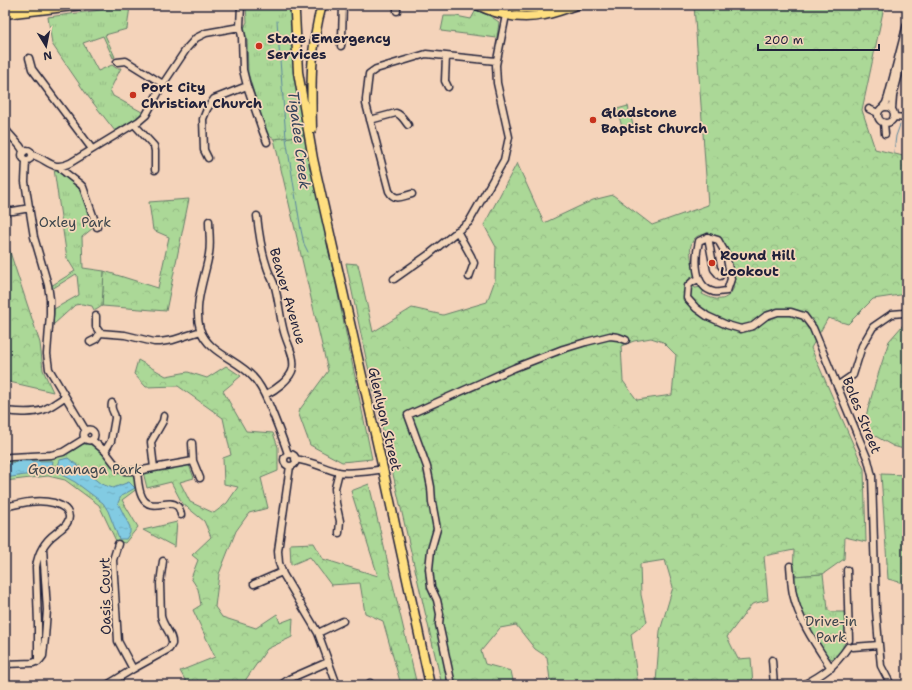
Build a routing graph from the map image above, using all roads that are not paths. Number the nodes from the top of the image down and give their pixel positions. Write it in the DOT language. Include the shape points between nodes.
graph roads {
  1 [pos="34,5"];
  2 [pos="82,5"];
  3 [pos="242,5"];
  4 [pos="294,5"];
  5 [pos="322,5"];
  6 [pos="343,5"];
  7 [pos="477,5"];
  8 [pos="504,5"];
  9 [pos="554,5"];
  10 [pos="577,5"];
  11 [pos="5,8"];
  12 [pos="5,14"];
  13 [pos="506,15"];
  14 [pos="907,24"];
  15 [pos="240,27"];
  16 [pos="907,44"];
  17 [pos="342,46"];
  18 [pos="446,56"];
  19 [pos="29,58"];
  20 [pos="496,61"];
  21 [pos="117,62"];
  22 [pos="163,84"];
  23 [pos="247,86"];
  24 [pos="448,87"];
  25 [pos="869,109"];
  26 [pos="892,109"];
  27 [pos="880,111"];
  28 [pos="894,117"];
  29 [pos="907,118"];
  30 [pos="370,120"];
  31 [pos="884,123"];
  32 [pos="134,124"];
  33 [pos="408,125"];
  34 [pos="5,129"];
  35 [pos="885,134"];
  36 [pos="267,142"];
  37 [pos="92,149"];
  38 [pos="24,152"];
  39 [pos="32,156"];
  40 [pos="208,158"];
  41 [pos="313,159"];
  42 [pos="26,160"];
  43 [pos="60,166"];
  44 [pos="155,170"];
  45 [pos="412,194"];
  46 [pos="30,208"];
  47 [pos="5,211"];
  48 [pos="257,216"];
  49 [pos="209,221"];
  50 [pos="97,227"];
  51 [pos="457,231"];
  52 [pos="708,237"];
  53 [pos="720,276"];
  54 [pos="469,277"];
  55 [pos="394,279"];
  56 [pos="699,279"];
  57 [pos="907,314"];
  58 [pos="96,316"];
  59 [pos="201,331"];
  60 [pos="100,333"];
  61 [pos="626,340"];
  62 [pos="90,342"];
  63 [pos="837,386"];
  64 [pos="265,395"];
  65 [pos="65,397"];
  66 [pos="112,403"];
  67 [pos="5,411"];
  68 [pos="164,416"];
  69 [pos="86,431"];
  70 [pos="84,438"];
  71 [pos="92,440"];
  72 [pos="192,443"];
  73 [pos="105,451"];
  74 [pos="288,454"];
  75 [pos="5,458"];
  76 [pos="296,459"];
  77 [pos="193,461"];
  78 [pos="290,466"];
  79 [pos="154,468"];
  80 [pos="383,469"];
  81 [pos="137,471"];
  82 [pos="339,472"];
  83 [pos="200,478"];
  84 [pos="5,507"];
  85 [pos="181,514"];
  86 [pos="339,533"];
  87 [pos="118,544"];
  88 [pos="43,547"];
  89 [pos="163,561"];
  90 [pos="790,566"];
  91 [pos="847,570"];
  92 [pos="282,572"];
  93 [pos="254,584"];
  94 [pos="343,621"];
  95 [pos="318,633"];
  96 [pos="878,643"];
  97 [pos="851,644"];
  98 [pos="772,660"];
  99 [pos="38,662"];
  100 [pos="328,662"];
  101 [pos="5,664"];
  102 [pos="831,668"];
  103 [pos="133,669"];
  104 [pos="107,685"];
  105 [pos="281,685"];
  106 [pos="337,685"];
  107 [pos="430,685"];
  108 [pos="452,685"];
  109 [pos="774,685"];
  110 [pos="803,685"];
  111 [pos="892,685"];
  1 -- 11 [label="main road"];
  2 -- 12 [label="main road"];
  3 -- 15 [label="street"];
  4 -- 41 [label="main road, Glenlyon Street" via="298,72"];
  5 -- 41 [label="main road, Glenlyon Street" via="316,33 311,87"];
  6 -- 17 [label="street"];
  7 -- 13 [label="main road"];
  8 -- 9 [label="main road" via="532,9"];
  8 -- 13 [label="main road"];
  10 -- 13 [label="main road" via="545,15"];
  13 -- 20 [label="street"];
  14 -- 27 [label="street" via="888,97"];
  15 -- 22 [label="street" via="196,38"];
  15 -- 23 [label="street" via="243,70"];
  16 -- 26 [label="street" via="892,96"];
  18 -- 20 [label="street"];
  18 -- 24 [label="street" via="445,81"];
  18 -- 30 [label="street" via="426,54 372,71 369,74 366,99"];
  19 -- 37 [label="street" via="32,70"];
  20 -- 51 [label="street" via="497,83 509,137 504,160 469,222"];
  21 -- 22 [label="street" via="126,60"];
  22 -- 32 [label="street" via="146,115"];
  23 -- 36 [label="street"];
  23 -- 40 [label="street" via="214,98 207,109 203,119 204,150"];
  25 -- 27 [label="street"];
  26 -- 27 [label="street" via="887,107"];
  26 -- 28 [label="street"];
  27 -- 31 [label="street" via="879,118"];
  28 -- 29 [label="street"];
  28 -- 31 [label="street"];
  30 -- 33 [label="street" via="396,113"];
  30 -- 45 [label="street" via="391,194 397,198"];
  31 -- 35 [label="street"];
  32 -- 37 [label="street"];
  32 -- 44 [label="street" via="154,146"];
  34 -- 38 [label="street"];
  37 -- 43 [label="street" via="70,163"];
  38 -- 39 [label="street" via="30,151"];
  38 -- 42 [label="street" via="22,156"];
  39 -- 42 [label="street"];
  39 -- 43 [label="street"];
  41 -- 80 [label="main road, Glenlyon Street"];
  42 -- 46 [label="street" via="25,182"];
  43 -- 50 [label="street" via="83,187"];
  46 -- 47 [label="street" via="14,212"];
  46 -- 65 [label="street" via="34,237 50,300 47,354 49,369"];
  48 -- 64 [label="street, Beaver Avenue" via="262,252 275,286 293,361 289,377"];
  49 -- 59 [label="street" via="210,250 198,306"];
  51 -- 54 [label="street" via="474,263"];
  51 -- 55 [label="street"];
  52 -- 53 [label="street" via="714,270"];
  52 -- 56 [label="street" via="699,241 696,252"];
  52 -- 56 [label="street" via="718,240 726,254 731,279 727,291 714,292 703,287"];
  56 -- 63 [label="street, Boles Street" via="688,286 687,298 707,316 727,325 741,329 753,326 766,316 778,312 804,316 813,328"];
  57 -- 63 [label="street" via="892,314 873,327 862,346 853,375"];
  58 -- 60 [label="street" via="96,326"];
  59 -- 60 [label="street" via="160,342"];
  59 -- 64 [label="street" via="207,342 216,350 249,373"];
  60 -- 62 [label="street"];
  61 -- 108 [label="street" via="610,336 563,349 408,415 427,467 431,487 437,529 429,569 431,587 440,614 439,624"];
  63 -- 96 [label="street, Boles Street" via="868,460 872,476"];
  64 -- 74 [label="street"];
  65 -- 67 [label="street" via="39,411"];
  65 -- 69 [label="street"];
  66 -- 73 [label="street" via="115,418 111,441"];
  68 -- 79 [label="street" via="151,442"];
  69 -- 70 [label="street" via="83,434"];
  69 -- 71 [label="street" via="94,432"];
  70 -- 71 [label="street"];
  70 -- 75 [label="street" via="63,452 52,455"];
  71 -- 73 [label="street"];
  72 -- 77 [label="street"];
  73 -- 81 [label="street" via="121,470"];
  74 -- 76 [label="street" via="294,455"];
  74 -- 78 [label="street" via="284,461"];
  76 -- 78 [label="street"];
  76 -- 82 [label="street"];
  77 -- 79 [label="street"];
  77 -- 83 [label="street"];
  78 -- 92 [label="street" via="278,551"];
  79 -- 81 [label="street"];
  80 -- 82 [label="street"];
  80 -- 107 [label="main road, Glenlyon Street"];
  81 -- 85 [label="street" via="141,493 148,503 176,505"];
  82 -- 86 [label="street" via="335,488"];
  84 -- 88 [label="street" via="39,501 57,504 67,510 67,523 51,536"];
  87 -- 103 [label="street, Oasis Court" via="114,565 118,641"];
  88 -- 99 [label="street" via="36,567"];
  88 -- 99 [label="street" via="47,610 43,656"];
  89 -- 103 [label="street" via="160,583 161,616 172,637 172,644 169,649"];
  90 -- 102 [label="street" via="799,612"];
  91 -- 97 [label="street"];
  92 -- 93 [label="street"];
  92 -- 95 [label="street"];
  94 -- 95 [label="street"];
  95 -- 100 [label="street"];
  96 -- 97 [label="street"];
  96 -- 111 [label="street, Boles Street" via="881,666"];
  97 -- 102 [label="street"];
  98 -- 109 [label="street"];
  99 -- 101 [label="street"];
  100 -- 105 [label="street" via="288,679"];
  100 -- 106 [label="street"];
  102 -- 110 [label="street"];
  103 -- 104 [label="street"];
}
